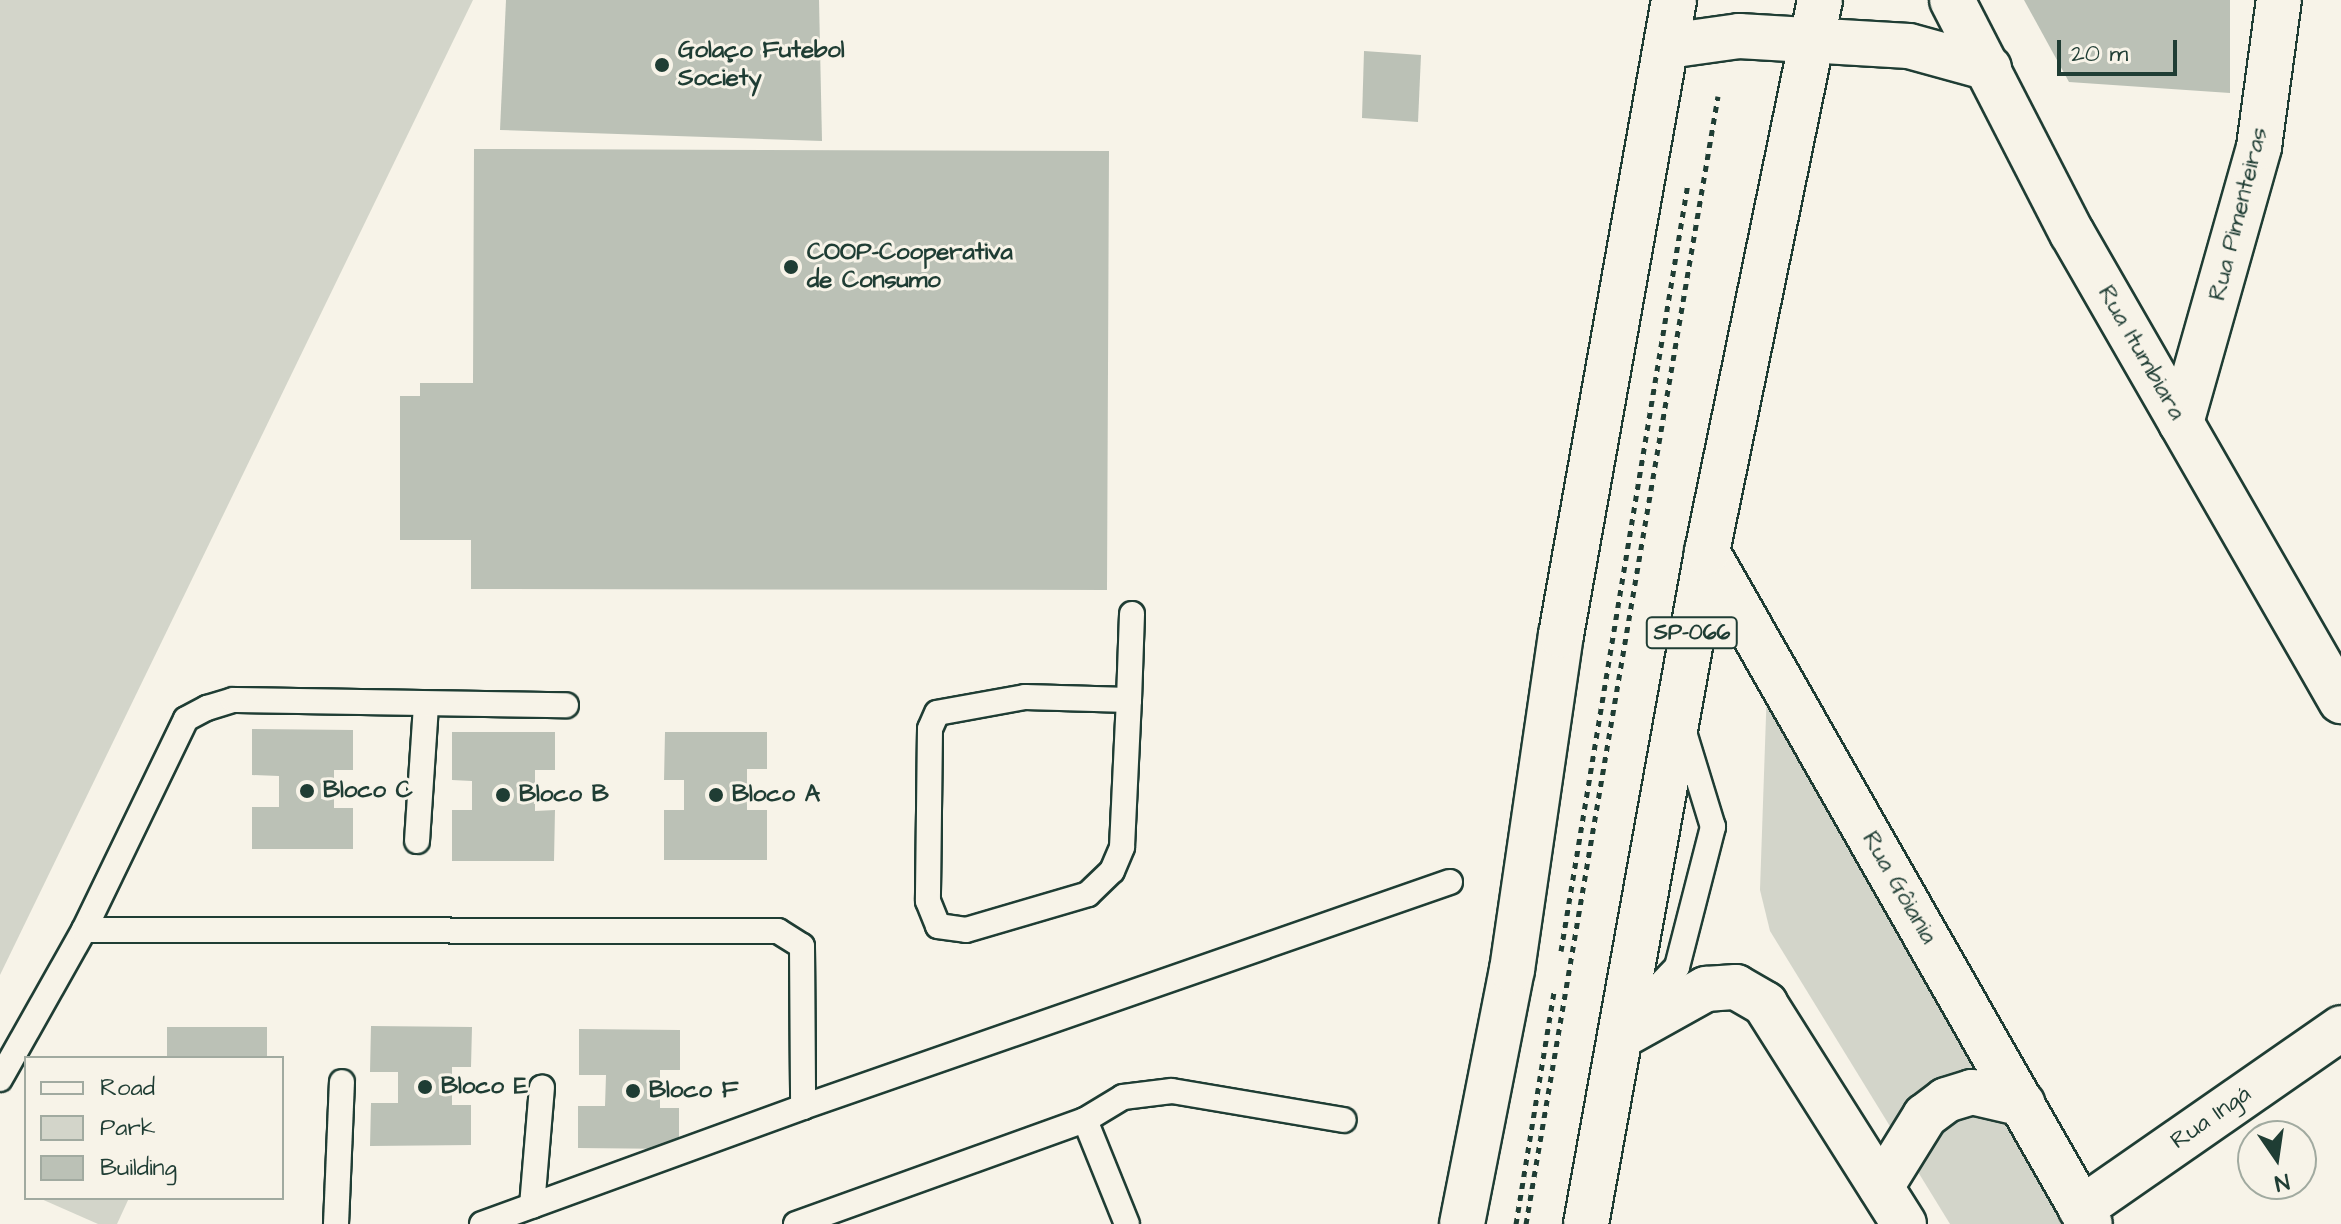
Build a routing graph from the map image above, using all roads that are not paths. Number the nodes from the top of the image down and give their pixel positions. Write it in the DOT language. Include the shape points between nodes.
graph roads {
  1 [pos="1674,0"];
  2 [pos="1820,0"];
  3 [pos="1952,0"];
  4 [pos="2279,0"];
  5 [pos="1668,46"];
  6 [pos="1814,46"];
  7 [pos="1989,68"];
  8 [pos="2181,423"];
  9 [pos="1707,552"];
  10 [pos="1132,614"];
  11 [pos="1129,700"];
  12 [pos="2341,701"];
  13 [pos="426,704"];
  14 [pos="566,705"];
  15 [pos="417,841"];
  16 [pos="1450,882"];
  17 [pos="84,930"];
  18 [pos="1627,1026"];
  19 [pos="2341,1028"];
  20 [pos="0,1079"];
  21 [pos="342,1082"];
  22 [pos="542,1087"];
  23 [pos="2023,1104"];
  24 [pos="803,1107"];
  25 [pos="1085,1120"];
  26 [pos="1344,1120"];
  27 [pos="1881,1187"];
  28 [pos="532,1206"];
  29 [pos="2085,1216"];
  30 [pos="336,1224"];
  31 [pos="482,1224"];
  32 [pos="796,1224"];
  33 [pos="1127,1224"];
  34 [pos="1462,1224"];
  35 [pos="1586,1224"];
  36 [pos="1904,1224"];
  1 -- 5 [label="street"];
  2 -- 6 [label="street, SP-066"];
  3 -- 7 [label="street, Rua Itumbiara"];
  4 -- 8 [label="street, Rua Pimenteiras" via="2259,147"];
  5 -- 6 [label="street" via="1739,36"];
  5 -- 34 [label="street" via="1561,635 1512,970"];
  6 -- 7 [label="street" via="1909,46"];
  6 -- 9 [label="street, SP-066"];
  7 -- 8 [label="street, Rua Itumbiara"];
  8 -- 12 [label="street, Rua Itumbiara"];
  9 -- 18 [label="street, SP-066"];
  9 -- 23 [label="street, Rua Gôiania"];
  10 -- 11 [label="lane"];
  11 -- 11 [label="lane" via="1122,847 1112,871 1088,894 966,930 938,926 928,901 930,729 937,713 1025,697"];
  13 -- 14 [label="lane"];
  13 -- 15 [label="lane"];
  13 -- 17 [label="lane" via="233,700 186,719"];
  16 -- 24 [label="lane"];
  17 -- 20 [label="lane"];
  17 -- 24 [label="lane" via="778,931 802,946"];
  18 -- 27 [label="street" via="1706,989 1736,987 1765,1004"];
  18 -- 35 [label="street, SP-066"];
  19 -- 29 [label="street, Rua Ingá"];
  21 -- 30 [label="lane"];
  22 -- 28 [label="lane"];
  23 -- 27 [label="street" via="1972,1092 1946,1100 1925,1116"];
  23 -- 29 [label="street, Rua Gôiania"];
  24 -- 28 [label="lane"];
  25 -- 26 [label="lane" via="1123,1097 1172,1091"];
  25 -- 32 [label="lane"];
  25 -- 33 [label="lane"];
  27 -- 36 [label="street"];
  28 -- 31 [label="lane"];
}
